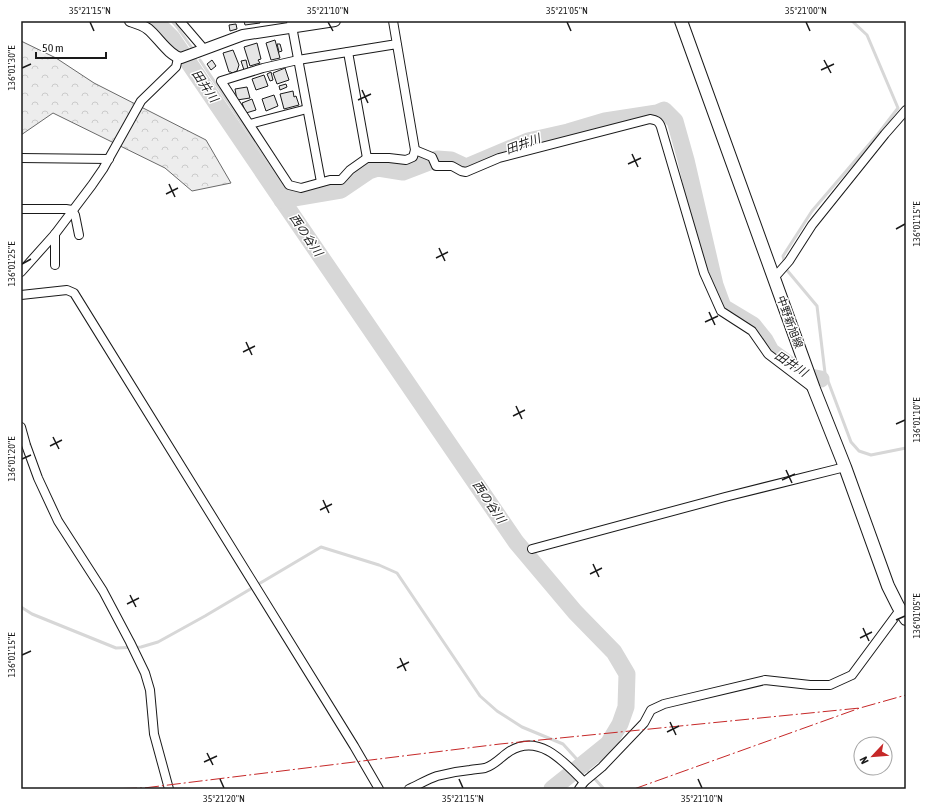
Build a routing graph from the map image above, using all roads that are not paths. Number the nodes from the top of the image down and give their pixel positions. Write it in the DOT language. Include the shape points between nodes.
graph roads {
  1 [pos="130,21"];
  2 [pos="180,21"];
  3 [pos="335,21"];
  4 [pos="393,21"];
  5 [pos="681,21"];
  6 [pos="291,24"];
  7 [pos="397,44"];
  8 [pos="204,49"];
  9 [pos="348,52"];
  10 [pos="178,58"];
  11 [pos="298,60"];
  12 [pos="307,109"];
  13 [pos="906,110"];
  14 [pos="250,124"];
  15 [pos="415,150"];
  16 [pos="21,158"];
  17 [pos="367,158"];
  18 [pos="109,159"];
  19 [pos="321,182"];
  20 [pos="21,210"];
  21 [pos="72,210"];
  22 [pos="54,234"];
  23 [pos="79,235"];
  24 [pos="55,265"];
  25 [pos="21,272"];
  26 [pos="774,278"];
  27 [pos="21,296"];
  28 [pos="814,389"];
  29 [pos="21,427"];
  30 [pos="845,467"];
  31 [pos="532,550"];
  32 [pos="903,615"];
  33 [pos="582,786"];
  34 [pos="169,789"];
  35 [pos="379,789"];
  36 [pos="409,789"];
  1 -- 10 [label="street" via="147,28"];
  2 -- 8 [label="street"];
  3 -- 6 [label="street"];
  4 -- 7 [label="street"];
  5 -- 26 [label="main road, 中野新旭線"];
  6 -- 8 [label="street"];
  6 -- 11 [label="street"];
  7 -- 9 [label="street"];
  7 -- 15 [label="street"];
  8 -- 10 [label="street"];
  9 -- 11 [label="street"];
  9 -- 17 [label="street"];
  10 -- 18 [label="street" via="176,67 141,101"];
  11 -- 12 [label="street"];
  11 -- 14 [label="street" via="221,82"];
  12 -- 14 [label="street"];
  12 -- 19 [label="street"];
  13 -- 26 [label="street" via="812,225 789,261"];
  14 -- 19 [label="street" via="289,185 301,188"];
  15 -- 17 [label="street" via="413,157 406,160"];
  15 -- 28 [label="street" via="432,157 436,166 452,166 466,172 499,158 650,119 659,122 704,274 721,311 752,330 768,354"];
  16 -- 18 [label="street"];
  17 -- 19 [label="street" via="341,180"];
  18 -- 21 [label="street"];
  20 -- 21 [label="street"];
  21 -- 22 [label="street"];
  21 -- 23 [label="street"];
  22 -- 24 [label="street"];
  22 -- 25 [label="street"];
  26 -- 28 [label="main road, 中野新旭線"];
  27 -- 35 [label="street" via="67,290 74,293"];
  28 -- 30 [label="main road, 中野新旭線"];
  29 -- 34 [label="street" via="38,478 58,521 103,591 145,673 150,690 154,734"];
  30 -- 31 [label="street"];
  30 -- 32 [label="main road, 中野新旭線" via="888,586"];
  32 -- 33 [label="street" via="852,675 830,685 765,680 664,704 651,710 644,723"];
  33 -- 36 [label="street" via="570,767 555,754 539,746 523,746 486,768 436,776"];
}
